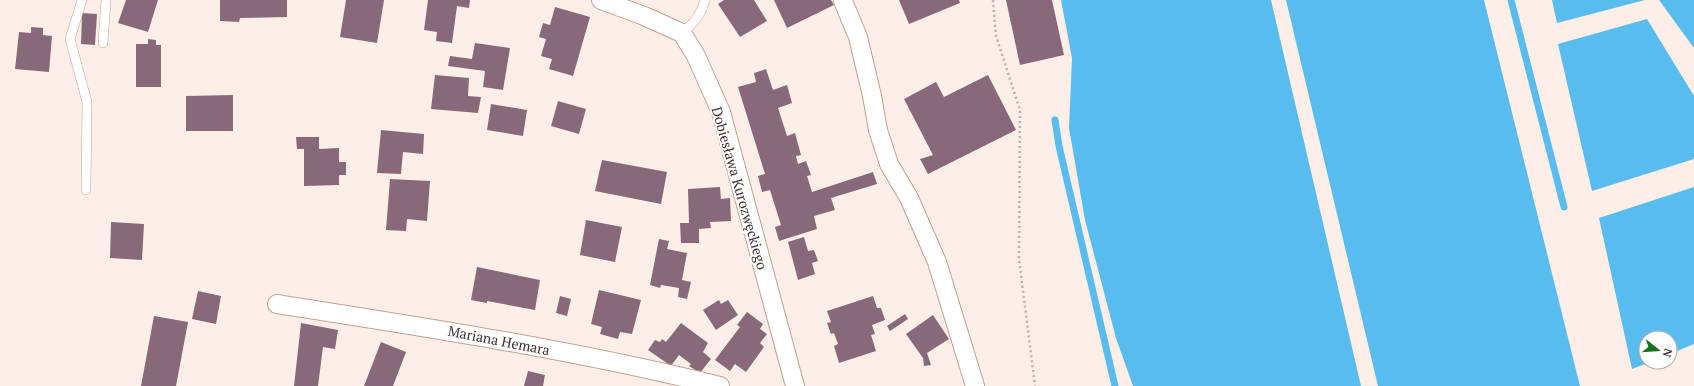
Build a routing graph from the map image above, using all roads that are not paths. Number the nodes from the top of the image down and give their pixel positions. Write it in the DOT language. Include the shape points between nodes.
graph roads {
  1 [pos="82,0"];
  2 [pos="106,0"];
  3 [pos="601,0"];
  4 [pos="705,0"];
  5 [pos="842,1"];
  6 [pos="682,33"];
  7 [pos="103,43"];
  8 [pos="86,190"];
  9 [pos="277,304"];
  10 [pos="720,386"];
  11 [pos="795,386"];
  12 [pos="975,386"];
  1 -- 8 [label="lane" via="70,39 87,102"];
  2 -- 7 [label="lane"];
  3 -- 6 [label="street"];
  4 -- 6 [label="lane" via="700,14"];
  5 -- 12 [label="street" via="858,37 878,130 889,164 909,198 937,262"];
  6 -- 11 [label="street, Dobiesława Kurozwęckiego" via="696,56 721,112"];
  9 -- 10 [label="street, Mariana Hemara" via="440,329 673,374"];
}
